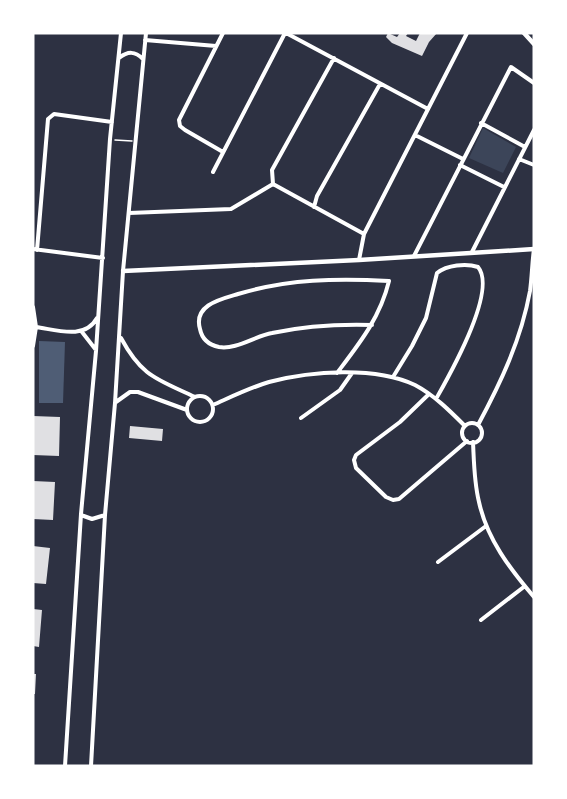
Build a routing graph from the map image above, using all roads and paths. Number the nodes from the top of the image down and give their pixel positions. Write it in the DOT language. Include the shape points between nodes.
graph roads {
  1 [pos="121,33"];
  2 [pos="146,33"];
  3 [pos="223,33"];
  4 [pos="285,33"];
  5 [pos="467,33"];
  6 [pos="524,33"];
  7 [pos="145,40"];
  8 [pos="534,44"];
  9 [pos="216,46"];
  10 [pos="119,58"];
  11 [pos="334,58"];
  12 [pos="144,59"];
  13 [pos="380,83"];
  14 [pos="534,83"];
  15 [pos="428,109"];
  16 [pos="112,122"];
  17 [pos="481,123"];
  18 [pos="534,130"];
  19 [pos="415,135"];
  20 [pos="110,139"];
  21 [pos="135,141"];
  22 [pos="525,147"];
  23 [pos="223,152"];
  24 [pos="463,159"];
  25 [pos="519,159"];
  26 [pos="460,165"];
  27 [pos="534,165"];
  28 [pos="213,172"];
  29 [pos="273,184"];
  30 [pos="504,187"];
  31 [pos="314,207"];
  32 [pos="129,213"];
  33 [pos="364,234"];
  34 [pos="35,249"];
  35 [pos="534,249"];
  36 [pos="472,252"];
  37 [pos="414,256"];
  38 [pos="103,258"];
  39 [pos="358,260"];
  40 [pos="123,271"];
  41 [pos="33,307"];
  42 [pos="34,317"];
  43 [pos="97,318"];
  44 [pos="372,325"];
  45 [pos="36,327"];
  46 [pos="82,332"];
  47 [pos="120,336"];
  48 [pos="33,346"];
  49 [pos="96,351"];
  50 [pos="337,373"];
  51 [pos="352,373"];
  52 [pos="393,377"];
  53 [pos="429,394"];
  54 [pos="195,397"];
  55 [pos="436,399"];
  56 [pos="115,403"];
  57 [pos="213,405"];
  58 [pos="187,410"];
  59 [pos="301,418"];
  60 [pos="478,425"];
  61 [pos="465,426"];
  62 [pos="467,441"];
  63 [pos="473,442"];
  64 [pos="81,514"];
  65 [pos="105,515"];
  66 [pos="486,526"];
  67 [pos="438,562"];
  68 [pos="525,586"];
  69 [pos="534,597"];
  70 [pos="481,620"];
  71 [pos="65,766"];
  72 [pos="91,766"];
  1 -- 10 [label="street"];
  2 -- 7 [label="street"];
  3 -- 9 [label="street"];
  4 -- 11 [label="street"];
  4 -- 23 [label="street"];
  5 -- 15 [label="street"];
  6 -- 8 [label="street"];
  7 -- 9 [label="street"];
  7 -- 12 [label="street"];
  9 -- 23 [label="street" via="179,120 185,130"];
  10 -- 12 [label="street" via="132,52"];
  10 -- 16 [label="street"];
  11 -- 13 [label="street"];
  11 -- 29 [label="street" via="272,170"];
  12 -- 21 [label="street"];
  13 -- 15 [label="street"];
  13 -- 31 [label="street"];
  14 -- 17 [label="street" via="511,67"];
  15 -- 19 [label="street"];
  16 -- 20 [label="street"];
  16 -- 34 [label="street" via="54,114 48,118"];
  17 -- 22 [label="street"];
  17 -- 24 [label="street"];
  18 -- 22 [label="street"];
  19 -- 24 [label="street"];
  19 -- 33 [label="street"];
  20 -- 21 [label="path"];
  20 -- 38 [label="street"];
  21 -- 32 [label="street"];
  22 -- 25 [label="street"];
  23 -- 28 [label="street"];
  24 -- 26 [label="street"];
  25 -- 27 [label="street"];
  25 -- 30 [label="street"];
  26 -- 30 [label="street"];
  26 -- 37 [label="street"];
  29 -- 31 [label="street"];
  29 -- 32 [label="street" via="231,209"];
  30 -- 36 [label="street"];
  31 -- 33 [label="street"];
  32 -- 40 [label="street"];
  33 -- 39 [label="street"];
  34 -- 38 [label="street"];
  35 -- 36 [label="street"];
  35 -- 60 [label="street" via="530,289 515,346 506,373"];
  36 -- 37 [label="street"];
  37 -- 39 [label="street"];
  38 -- 43 [label="street"];
  39 -- 40 [label="street"];
  40 -- 47 [label="street"];
  41 -- 42 [label="street"];
  42 -- 45 [label="street"];
  43 -- 46 [label="street" via="91,328"];
  43 -- 49 [label="street"];
  44 -- 44 [label="street" via="299,328 224,347 207,341 199,324 202,311 213,302 272,285 329,279 388,281"];
  44 -- 50 [label="street"];
  45 -- 46 [label="street"];
  45 -- 48 [label="street"];
  46 -- 49 [label="street"];
  47 -- 54 [label="street" via="147,373"];
  47 -- 56 [label="street"];
  49 -- 64 [label="street"];
  50 -- 51 [label="street"];
  50 -- 57 [label="street" via="269,382"];
  51 -- 52 [label="street"];
  51 -- 59 [label="street" via="340,390"];
  52 -- 53 [label="street"];
  52 -- 55 [label="street" via="426,318 437,273 450,267 478,267 482,285 471,329"];
  53 -- 55 [label="street"];
  53 -- 62 [label="street" via="357,455 356,468 386,497 399,499"];
  54 -- 57 [label="street" via="208,398"];
  54 -- 58 [label="street"];
  55 -- 61 [label="street"];
  56 -- 58 [label="street" via="130,392 138,392"];
  56 -- 65 [label="street"];
  57 -- 58 [label="street" via="211,418 203,423 194,421"];
  60 -- 61 [label="street"];
  60 -- 63 [label="street" via="481,435"];
  61 -- 62 [label="street" via="462,434"];
  62 -- 63 [label="street"];
  63 -- 66 [label="street" via="477,495"];
  64 -- 65 [label="street" via="92,519"];
  64 -- 71 [label="street"];
  65 -- 72 [label="street"];
  66 -- 67 [label="street"];
  66 -- 68 [label="street"];
  68 -- 69 [label="street"];
  68 -- 70 [label="street"];
}
